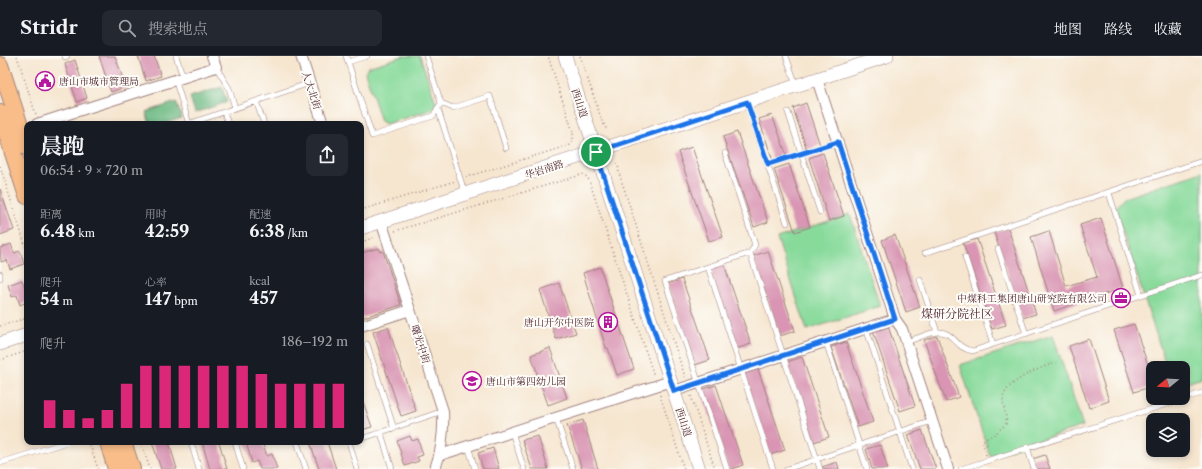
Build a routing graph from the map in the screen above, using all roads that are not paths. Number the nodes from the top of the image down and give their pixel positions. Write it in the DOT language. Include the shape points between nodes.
graph roads {
  1 [pos="176,56"];
  2 [pos="212,56"];
  3 [pos="301,56"];
  4 [pos="346,56"];
  5 [pos="367,56"];
  6 [pos="426,56"];
  7 [pos="565,56"];
  8 [pos="786,56"];
  9 [pos="881,57"];
  10 [pos="348,62"];
  11 [pos="0,65"];
  12 [pos="216,67"];
  13 [pos="179,78"];
  14 [pos="817,79"];
  15 [pos="310,83"];
  16 [pos="796,86"];
  17 [pos="256,101"];
  18 [pos="747,102"];
  19 [pos="441,103"];
  20 [pos="235,108"];
  21 [pos="438,109"];
  22 [pos="224,112"];
  23 [pos="788,112"];
  24 [pos="0,113"];
  25 [pos="47,121"];
  26 [pos="188,121"];
  27 [pos="198,121"];
  28 [pos="227,121"];
  29 [pos="263,121"];
  30 [pos="322,121"];
  31 [pos="24,128"];
  32 [pos="838,142"];
  33 [pos="506,148"];
  34 [pos="596,152"];
  35 [pos="725,153"];
  36 [pos="802,154"];
  37 [pos="1202,161"];
  38 [pos="768,164"];
  39 [pos="24,187"];
  40 [pos="1109,193"];
  41 [pos="465,194"];
  42 [pos="820,212"];
  43 [pos="381,221"];
  44 [pos="787,223"];
  45 [pos="364,227"];
  46 [pos="998,248"];
  47 [pos="750,253"];
  48 [pos="925,253"];
  49 [pos="965,257"];
  50 [pos="708,267"];
  51 [pos="0,274"];
  52 [pos="1202,275"];
  53 [pos="0,278"];
  54 [pos="920,280"];
  55 [pos="1142,295"];
  56 [pos="410,310"];
  57 [pos="895,319"];
  58 [pos="364,325"];
  59 [pos="866,328"];
  60 [pos="937,332"];
  61 [pos="1026,334"];
  62 [pos="24,336"];
  63 [pos="826,342"];
  64 [pos="906,342"];
  65 [pos="0,344"];
  66 [pos="366,344"];
  67 [pos="993,344"];
  68 [pos="784,355"];
  69 [pos="741,369"];
  70 [pos="699,383"];
  71 [pos="672,386"];
  72 [pos="1202,393"];
  73 [pos="443,411"];
  74 [pos="556,418"];
  75 [pos="932,421"];
  76 [pos="394,429"];
  77 [pos="512,432"];
  78 [pos="900,432"];
  79 [pos="380,433"];
  80 [pos="364,438"];
  81 [pos="57,445"];
  82 [pos="109,445"];
  83 [pos="125,445"];
  84 [pos="192,445"];
  85 [pos="235,445"];
  86 [pos="299,445"];
  87 [pos="351,445"];
  88 [pos="860,445"];
  89 [pos="468,446"];
  90 [pos="1027,447"];
  91 [pos="440,455"];
  92 [pos="817,459"];
  93 [pos="0,463"];
  94 [pos="972,467"];
  95 [pos="116,469"];
  96 [pos="132,469"];
  97 [pos="200,469"];
  98 [pos="243,469"];
  99 [pos="306,469"];
  100 [pos="357,469"];
  101 [pos="392,469"];
  102 [pos="435,469"];
  103 [pos="475,469"];
  104 [pos="524,469"];
  105 [pos="573,469"];
  106 [pos="699,469"];
  107 [pos="727,469"];
  108 [pos="773,469"];
  109 [pos="787,469"];
  110 [pos="820,469"];
  111 [pos="868,469"];
  112 [pos="912,469"];
  113 [pos="948,469"];
  114 [pos="961,469"];
  115 [pos="1034,469"];
  1 -- 13 [label="lane"];
  2 -- 12 [label="street"];
  3 -- 15 [label="street, 人大北街"];
  4 -- 10 [label="lane"];
  5 -- 10 [label="lane"];
  6 -- 19 [label="lane"];
  7 -- 34 [label="street, 西山道"];
  8 -- 16 [label="lane"];
  9 -- 14 [label="street, 华岩南路"];
  10 -- 21 [label="lane" via="372,136 433,116"];
  11 -- 31 [label="main road"];
  12 -- 13 [label="street"];
  12 -- 20 [label="lane" via="229,88"];
  13 -- 25 [label="street"];
  13 -- 26 [label="lane"];
  14 -- 16 [label="street, 华岩南路"];
  14 -- 32 [label="street"];
  15 -- 17 [label="lane"];
  15 -- 30 [label="street, 人大北街"];
  16 -- 18 [label="street, 华岩南路"];
  17 -- 20 [label="lane"];
  17 -- 29 [label="lane"];
  18 -- 34 [label="street, 华岩南路"];
  18 -- 38 [label="lane"];
  19 -- 21 [label="lane"];
  19 -- 33 [label="lane" via="453,108 490,96"];
  20 -- 22 [label="lane"];
  21 -- 41 [label="lane"];
  22 -- 27 [label="lane"];
  22 -- 28 [label="lane"];
  23 -- 36 [label="lane"];
  24 -- 39 [label="main road"];
  32 -- 36 [label="lane"];
  32 -- 57 [label="street"];
  34 -- 41 [label="street, 华岩南路"];
  34 -- 71 [label="street, 西山道"];
  35 -- 47 [label="lane" via="755,245"];
  36 -- 38 [label="lane"];
  36 -- 42 [label="lane"];
  37 -- 40 [label="lane"];
  38 -- 44 [label="lane"];
  40 -- 48 [label="lane"];
  40 -- 55 [label="lane"];
  41 -- 43 [label="street, 华岩南路"];
  43 -- 45 [label="street, 华岩南路"];
  43 -- 56 [label="street, 曙光中街"];
  46 -- 61 [label="lane"];
  47 -- 50 [label="lane"];
  47 -- 68 [label="lane"];
  49 -- 67 [label="lane"];
  50 -- 69 [label="lane"];
  50 -- 70 [label="lane" via="665,281"];
  51 -- 53 [label="lane"];
  52 -- 55 [label="lane"];
  54 -- 60 [label="lane"];
  55 -- 61 [label="lane"];
  56 -- 58 [label="street"];
  56 -- 73 [label="street, 曙光中街"];
  57 -- 59 [label="street"];
  57 -- 64 [label="street" via="902,329"];
  59 -- 63 [label="street"];
  59 -- 78 [label="lane"];
  60 -- 64 [label="lane"];
  60 -- 67 [label="lane" via="946,333 964,349 973,351"];
  61 -- 67 [label="lane"];
  62 -- 65 [label="street"];
  63 -- 68 [label="street"];
  63 -- 88 [label="lane"];
  64 -- 75 [label="street"];
  66 -- 76 [label="lane"];
  68 -- 69 [label="street"];
  68 -- 92 [label="lane"];
  69 -- 70 [label="street"];
  69 -- 108 [label="lane"];
  70 -- 71 [label="street"];
  70 -- 107 [label="lane"];
  71 -- 74 [label="street" via="657,385"];
  71 -- 106 [label="street, 西山道"];
  72 -- 90 [label="lane"];
  73 -- 76 [label="lane"];
  73 -- 91 [label="street, 曙光中街" via="444,430"];
  74 -- 77 [label="street"];
  74 -- 105 [label="lane"];
  75 -- 78 [label="lane"];
  75 -- 113 [label="street"];
  76 -- 79 [label="lane"];
  77 -- 89 [label="street"];
  77 -- 104 [label="lane"];
  78 -- 88 [label="lane"];
  78 -- 112 [label="lane"];
  79 -- 80 [label="lane"];
  79 -- 101 [label="lane"];
  81 -- 93 [label="lane"];
  82 -- 95 [label="main road"];
  83 -- 96 [label="main road"];
  84 -- 97 [label="lane"];
  85 -- 98 [label="lane"];
  86 -- 99 [label="lane"];
  87 -- 100 [label="lane"];
  88 -- 92 [label="lane"];
  88 -- 111 [label="lane"];
  89 -- 91 [label="street"];
  89 -- 103 [label="lane"];
  90 -- 94 [label="lane"];
  90 -- 115 [label="lane"];
  91 -- 102 [label="street, 曙光中街"];
  92 -- 109 [label="lane"];
  92 -- 110 [label="lane"];
  94 -- 114 [label="lane"];
}
